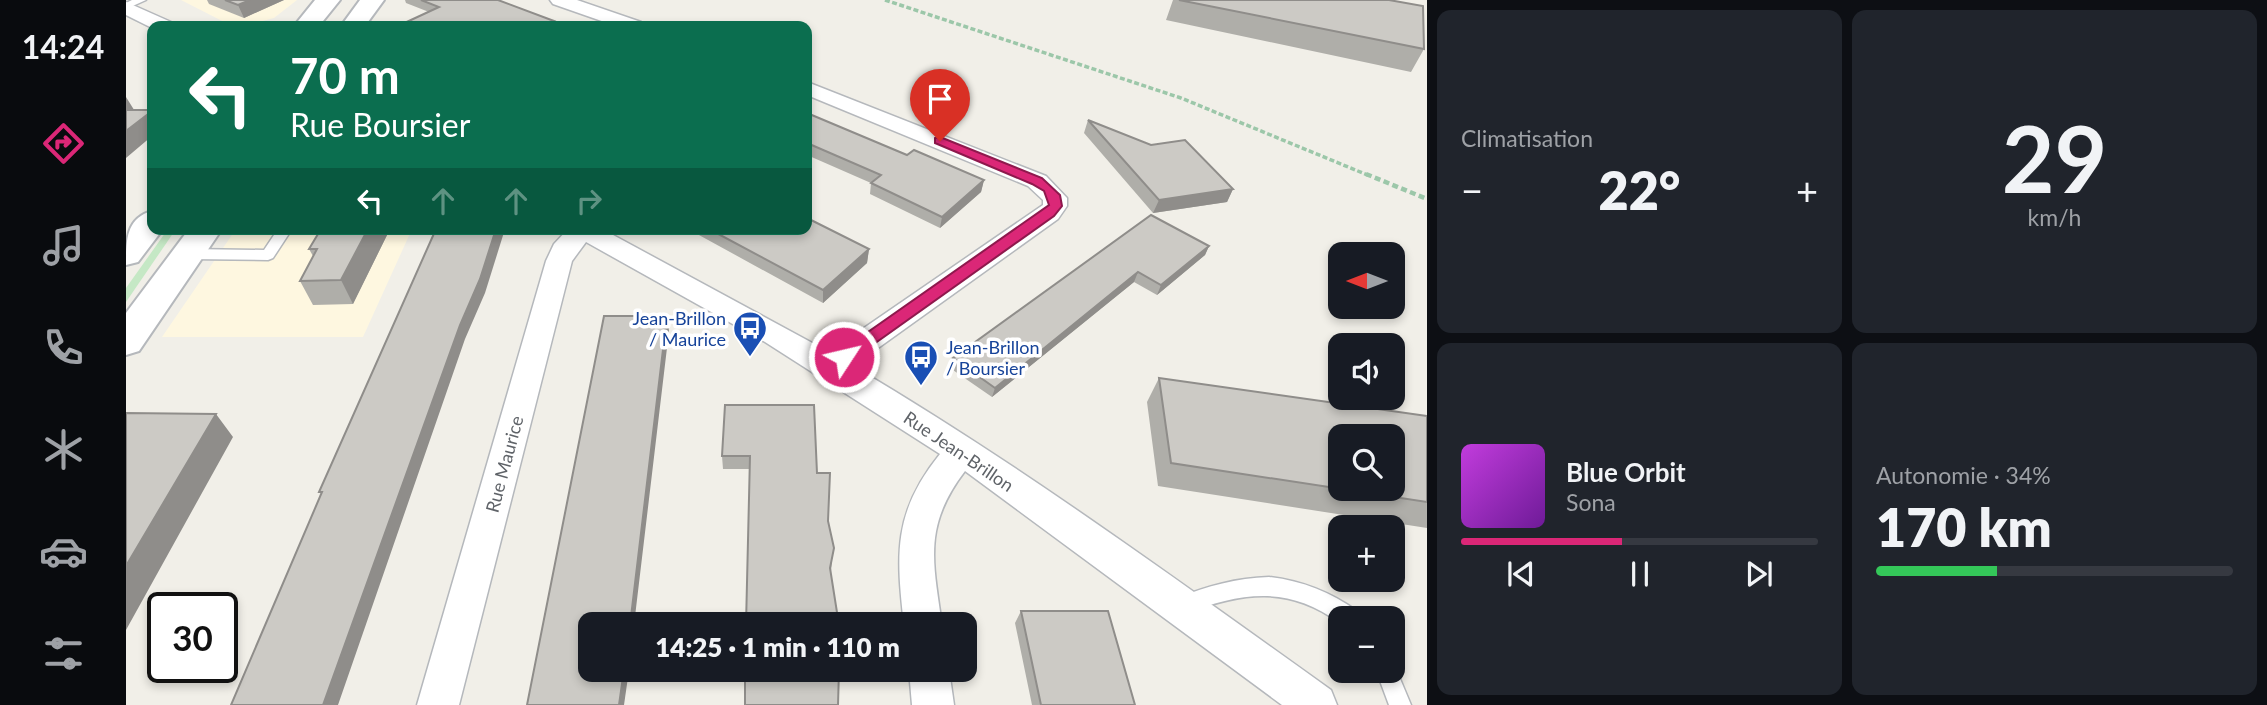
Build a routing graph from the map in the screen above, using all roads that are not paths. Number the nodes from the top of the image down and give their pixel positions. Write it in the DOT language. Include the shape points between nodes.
graph roads {
  1 [pos="141,0"];
  2 [pos="328,0"];
  3 [pos="372,0"];
  4 [pos="559,0"];
  5 [pos="126,7"];
  6 [pos="154,21"];
  7 [pos="310,21"];
  8 [pos="357,21"];
  9 [pos="620,21"];
  10 [pos="812,90"];
  11 [pos="147,227"];
  12 [pos="281,235"];
  13 [pos="577,235"];
  14 [pos="592,235"];
  15 [pos="197,242"];
  16 [pos="126,254"];
  17 [pos="126,341"];
  18 [pos="830,367"];
  19 [pos="961,452"];
  20 [pos="1181,606"];
  21 [pos="1334,606"];
  22 [pos="921,612"];
  23 [pos="930,682"];
  24 [pos="1392,683"];
  25 [pos="438,705"];
  26 [pos="933,705"];
  27 [pos="1316,705"];
  28 [pos="1400,705"];
  1 -- 5 [label="lane"];
  2 -- 7 [label="street"];
  3 -- 8 [label="street"];
  4 -- 9 [label="street"];
  5 -- 6 [label="street"];
  10 -- 18 [label="street" via="1037,181 1055,198 1049,213"];
  11 -- 16 [label="street"];
  12 -- 15 [label="lane" via="268,255"];
  13 -- 25 [label="street, Rue Maurice" via="559,261"];
  14 -- 18 [label="street, Rue Jean-Brillon"];
  15 -- 17 [label="street"];
  18 -- 19 [label="street, Rue Jean-Brillon"];
  19 -- 20 [label="street, Rue Jean-Brillon"];
  19 -- 22 [label="street" via="923,504 916,532"];
  20 -- 21 [label="lane" via="1217,591 1246,586 1292,587"];
  20 -- 27 [label="street, Rue Jean-Brillon"];
  23 -- 26 [label="street"];
  24 -- 28 [label="lane"];
}
